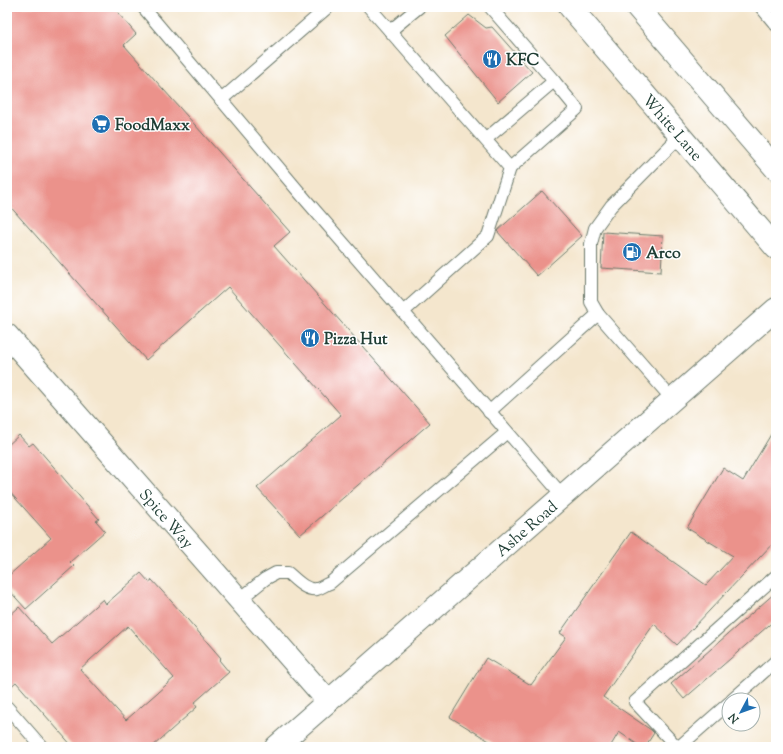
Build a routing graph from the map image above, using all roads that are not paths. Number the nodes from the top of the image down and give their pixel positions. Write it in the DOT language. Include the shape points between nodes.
graph roads {
  1 [pos="143,7"];
  2 [pos="328,7"];
  3 [pos="369,7"];
  4 [pos="419,7"];
  5 [pos="490,7"];
  6 [pos="570,7"];
  7 [pos="637,7"];
  8 [pos="760,7"];
  9 [pos="776,25"];
  10 [pos="390,31"];
  11 [pos="554,81"];
  12 [pos="221,100"];
  13 [pos="680,136"];
  14 [pos="486,139"];
  15 [pos="510,168"];
  16 [pos="776,169"];
  17 [pos="776,248"];
  18 [pos="776,309"];
  19 [pos="403,312"];
  20 [pos="598,314"];
  21 [pos="11,347"];
  22 [pos="673,400"];
  23 [pos="489,412"];
  24 [pos="507,432"];
  25 [pos="563,496"];
  26 [pos="776,576"];
  27 [pos="239,600"];
  28 [pos="776,661"];
  29 [pos="741,692"];
  30 [pos="328,701"];
  31 [pos="7,707"];
  32 [pos="721,710"];
  33 [pos="42,747"];
  34 [pos="276,747"];
  35 [pos="678,747"];
  1 -- 12 [label="lane"];
  2 -- 12 [label="lane"];
  3 -- 10 [label="lane"];
  4 -- 10 [label="lane"];
  5 -- 11 [label="lane"];
  6 -- 13 [label="street, White Lane"];
  7 -- 16 [label="street"];
  8 -- 9 [label="lane"];
  10 -- 14 [label="lane"];
  11 -- 14 [label="lane"];
  11 -- 15 [label="lane" via="577,109"];
  12 -- 19 [label="lane"];
  13 -- 17 [label="street, White Lane"];
  13 -- 20 [label="lane" via="611,206 595,228 591,244 591,302"];
  14 -- 15 [label="lane"];
  15 -- 19 [label="lane" via="488,236"];
  18 -- 22 [label="street, Ashe Road"];
  19 -- 23 [label="lane"];
  20 -- 22 [label="lane"];
  20 -- 23 [label="lane"];
  21 -- 27 [label="street, Spice Way"];
  22 -- 25 [label="street, Ashe Road"];
  23 -- 24 [label="lane"];
  24 -- 25 [label="lane"];
  24 -- 27 [label="lane" via="330,583 317,589 307,588 288,573 276,573"];
  25 -- 30 [label="street, Ashe Road"];
  26 -- 35 [label="lane" via="635,702"];
  27 -- 30 [label="street, Spice Way"];
  28 -- 29 [label="lane"];
  30 -- 34 [label="street, Ashe Road"];
  31 -- 33 [label="lane"];
  32 -- 35 [label="lane"];
}
